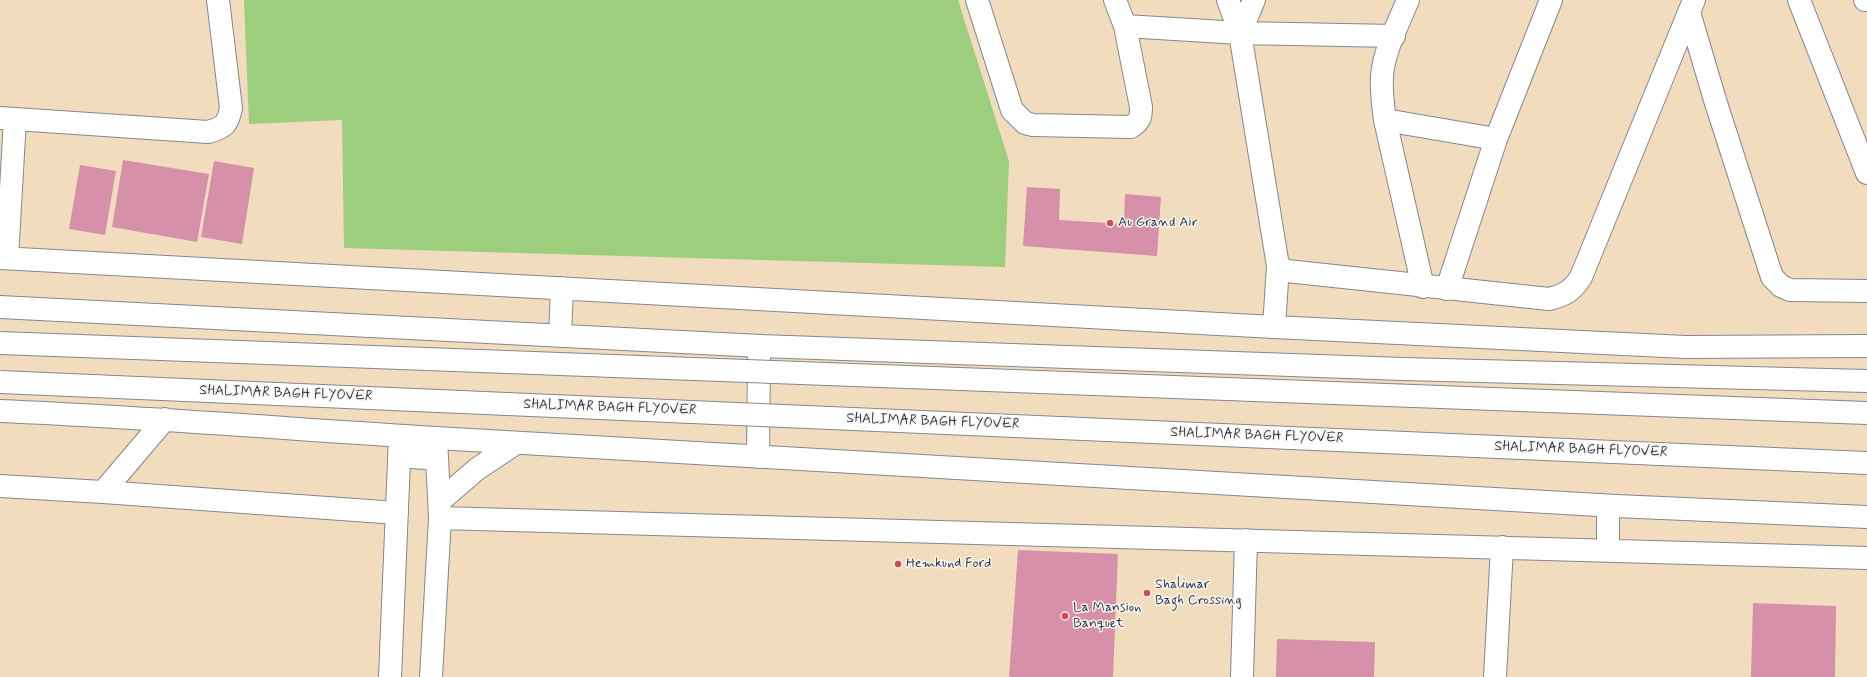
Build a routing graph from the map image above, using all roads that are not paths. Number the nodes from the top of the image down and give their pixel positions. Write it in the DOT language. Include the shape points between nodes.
graph roads {
  1 [pos="218,0"];
  2 [pos="977,0"];
  3 [pos="1115,0"];
  4 [pos="1228,0"];
  5 [pos="1254,0"];
  6 [pos="1408,0"];
  7 [pos="1551,0"];
  8 [pos="1799,0"];
  9 [pos="1692,6"];
  10 [pos="1125,26"];
  11 [pos="1240,33"];
  12 [pos="1394,36"];
  13 [pos="8,118"];
  14 [pos="1385,120"];
  15 [pos="1496,139"];
  16 [pos="1867,173"];
  17 [pos="4,258"];
  18 [pos="1278,266"];
  19 [pos="1423,287"];
  20 [pos="562,288"];
  21 [pos="1447,289"];
  22 [pos="1867,291"];
  23 [pos="0,307"];
  24 [pos="1274,327"];
  25 [pos="560,336"];
  26 [pos="0,343"];
  27 [pos="760,346"];
  28 [pos="1867,346"];
  29 [pos="1867,381"];
  30 [pos="0,382"];
  31 [pos="0,411"];
  32 [pos="1867,413"];
  33 [pos="165,419"];
  34 [pos="516,443"];
  35 [pos="400,446"];
  36 [pos="436,449"];
  37 [pos="758,457"];
  38 [pos="1867,463"];
  39 [pos="0,486"];
  40 [pos="103,492"];
  41 [pos="1608,506"];
  42 [pos="440,510"];
  43 [pos="397,513"];
  44 [pos="1867,517"];
  45 [pos="1246,540"];
  46 [pos="1502,547"];
  47 [pos="1608,550"];
  48 [pos="1867,558"];
  49 [pos="390,677"];
  50 [pos="431,677"];
  51 [pos="1242,677"];
  52 [pos="1495,677"];
  1 -- 13 [label="street" via="231,108 229,119 221,129 208,132"];
  2 -- 10 [label="street" via="1012,110 1025,123 1033,125 1131,127 1138,123 1141,107"];
  3 -- 10 [label="street"];
  4 -- 11 [label="street"];
  5 -- 11 [label="street"];
  6 -- 12 [label="street"];
  7 -- 15 [label="street"];
  8 -- 16 [label="street"];
  9 -- 21 [label="street" via="1581,277 1573,289 1549,299"];
  9 -- 22 [label="street" via="1715,100 1772,278 1790,290"];
  10 -- 11 [label="street"];
  11 -- 12 [label="street"];
  11 -- 18 [label="street"];
  12 -- 14 [label="street" via="1384,61 1382,77"];
  13 -- 17 [label="street"];
  14 -- 15 [label="street"];
  14 -- 19 [label="street"];
  15 -- 21 [label="street"];
  17 -- 20 [label="street"];
  18 -- 19 [label="street" via="1286,271"];
  18 -- 24 [label="street"];
  19 -- 21 [label="street"];
  20 -- 24 [label="street"];
  20 -- 25 [label="street"];
  23 -- 25 [label="street"];
  24 -- 28 [label="street" via="1685,347"];
  25 -- 27 [label="street"];
  26 -- 32 [label="street, bridge"];
  27 -- 29 [label="street" via="1387,368"];
  27 -- 37 [label="street"];
  30 -- 38 [label="street, SHALIMAR BAGH FLYOVER, bridge"];
  31 -- 33 [label="street"];
  33 -- 35 [label="street"];
  33 -- 40 [label="street"];
  34 -- 36 [label="street"];
  34 -- 37 [label="street"];
  34 -- 42 [label="street" via="478,469"];
  35 -- 36 [label="street"];
  35 -- 43 [label="street"];
  36 -- 42 [label="street"];
  37 -- 41 [label="street"];
  39 -- 40 [label="street"];
  40 -- 43 [label="street"];
  41 -- 44 [label="street"];
  41 -- 47 [label="street"];
  42 -- 45 [label="street"];
  42 -- 50 [label="street"];
  43 -- 49 [label="street"];
  45 -- 46 [label="street"];
  45 -- 51 [label="street"];
  46 -- 47 [label="street"];
  46 -- 52 [label="street"];
  47 -- 48 [label="street"];
}
